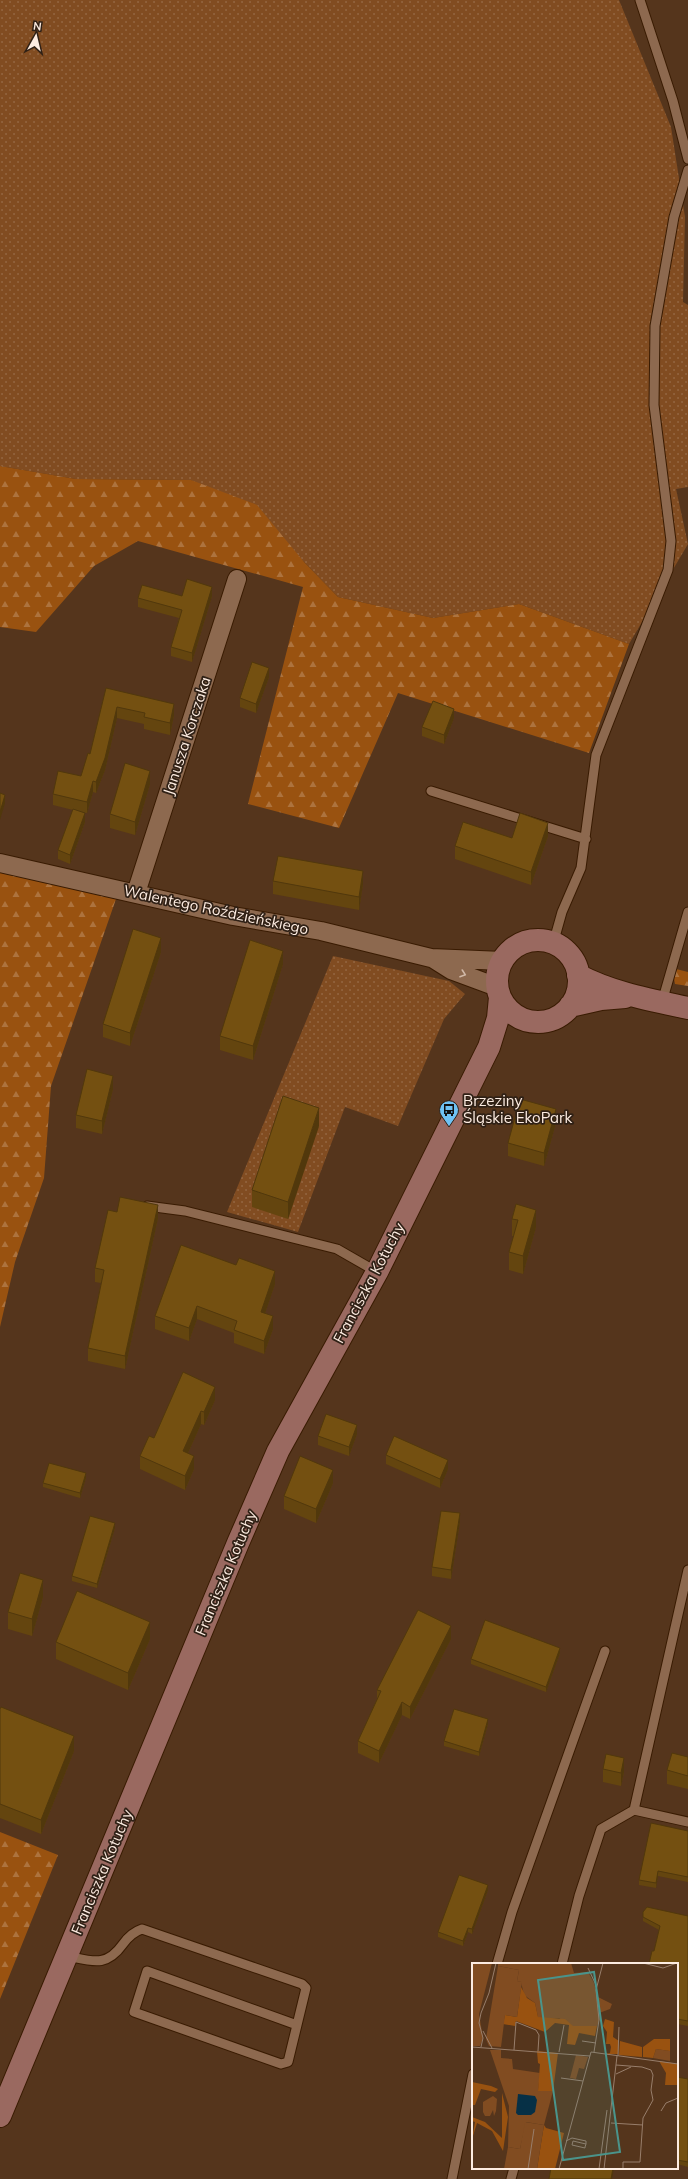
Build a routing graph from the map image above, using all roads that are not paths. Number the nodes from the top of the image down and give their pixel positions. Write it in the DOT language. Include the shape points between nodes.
graph roads {
  1 [pos="640,0"];
  2 [pos="688,159"];
  3 [pos="688,170"];
  4 [pos="237,578"];
  5 [pos="431,791"];
  6 [pos="586,839"];
  7 [pos="0,862"];
  8 [pos="136,893"];
  9 [pos="688,912"];
  10 [pos="553,944"];
  11 [pos="431,958"];
  12 [pos="503,961"];
  13 [pos="578,975"];
  14 [pos="499,992"];
  15 [pos="634,996"];
  16 [pos="662,1002"];
  17 [pos="570,1006"];
  18 [pos="688,1008"];
  19 [pos="526,1020"];
  20 [pos="489,1047"];
  21 [pos="139,1205"];
  22 [pos="377,1272"];
  23 [pos="688,1570"];
  24 [pos="605,1651"];
  25 [pos="634,1810"];
  26 [pos="688,1822"];
  27 [pos="67,1956"];
  28 [pos="497,1963"];
  29 [pos="562,1963"];
  30 [pos="297,2026"];
  31 [pos="472,2079"];
  32 [pos="0,2116"];
  33 [pos="514,2169"];
  34 [pos="452,2179"];
  35 [pos="511,2179"];
  1 -- 2 [label="lane" via="673,101"];
  3 -- 6 [label="lane" via="674,217 655,326 654,405 671,541 668,570 596,755"];
  4 -- 8 [label="street, Janusza Korczaka"];
  5 -- 6 [label="lane"];
  6 -- 10 [label="lane" via="581,868 562,912"];
  7 -- 8 [label="street, Walentego Roździeńskiego"];
  8 -- 11 [label="street, Walentego Roździeńskiego"];
  9 -- 16 [label="lane"];
  10 -- 12 [label="street" via="530,941 510,951"];
  10 -- 13 [label="street" via="570,956"];
  11 -- 12 [label="street, Walentego Roździeńskiego"];
  11 -- 14 [label="street, Walentego Roździeńskiego, one-way"];
  12 -- 14 [label="street" via="497,978"];
  13 -- 15 [label="street" via="590,982"];
  13 -- 17 [label="street" via="577,994"];
  14 -- 19 [label="street" via="506,1007"];
  14 -- 20 [label="street, Franciszka Kotuchy" via="498,1018"];
  15 -- 16 [label="street"];
  15 -- 17 [label="street" via="601,999"];
  16 -- 18 [label="street"];
  17 -- 19 [label="street" via="551,1020"];
  19 -- 20 [label="street, Franciszka Kotuchy"];
  20 -- 22 [label="street, Franciszka Kotuchy"];
  21 -- 22 [label="lane" via="185,1211 337,1249"];
  22 -- 27 [label="street, Franciszka Kotuchy" via="278,1451"];
  23 -- 25 [label="lane"];
  24 -- 28 [label="lane" via="512,1912"];
  25 -- 26 [label="lane"];
  25 -- 29 [label="lane" via="601,1829 579,1896"];
  27 -- 30 [label="lane" via="94,1962 106,1960 116,1954 134,1931 142,1929 302,1984 306,1988"];
  27 -- 32 [label="street, Franciszka Kotuchy"];
  30 -- 30 [label="lane" via="288,2062 281,2064 134,2012 147,1971"];
  31 -- 34 [label="lane"];
  33 -- 35 [label="lane"];
}
